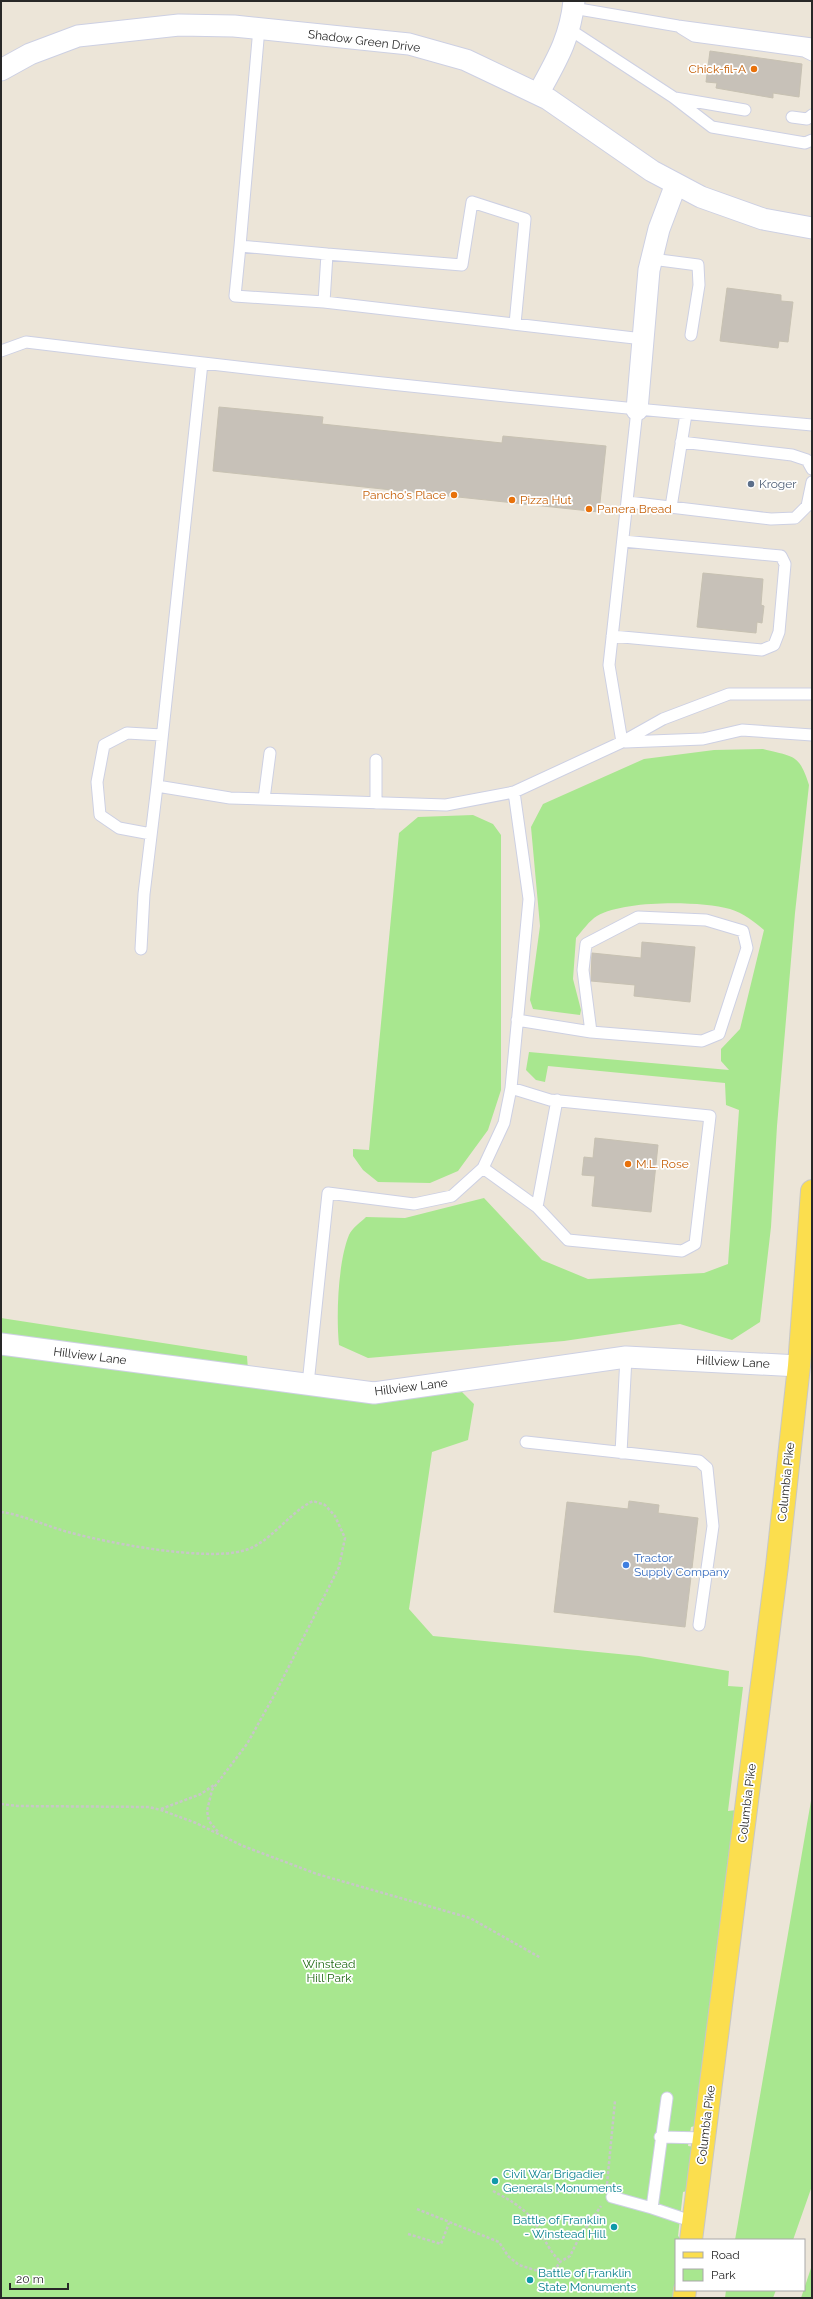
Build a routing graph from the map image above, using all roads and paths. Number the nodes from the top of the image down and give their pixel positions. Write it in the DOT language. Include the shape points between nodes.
graph roads {
  1 [pos="573,4"];
  2 [pos="678,26"];
  3 [pos="260,28"];
  4 [pos="569,29"];
  5 [pos="812,44"];
  6 [pos="812,55"];
  7 [pos="1,70"];
  8 [pos="538,94"];
  9 [pos="673,97"];
  10 [pos="745,110"];
  11 [pos="812,115"];
  12 [pos="792,117"];
  13 [pos="812,140"];
  14 [pos="676,184"];
  15 [pos="812,228"];
  16 [pos="240,246"];
  17 [pos="327,254"];
  18 [pos="652,259"];
  19 [pos="324,302"];
  20 [pos="515,324"];
  21 [pos="692,335"];
  22 [pos="643,339"];
  23 [pos="1,351"];
  24 [pos="202,363"];
  25 [pos="637,410"];
  26 [pos="686,414"];
  27 [pos="812,425"];
  28 [pos="681,442"];
  29 [pos="812,469"];
  30 [pos="812,482"];
  31 [pos="628,502"];
  32 [pos="671,507"];
  33 [pos="623,541"];
  34 [pos="612,636"];
  35 [pos="812,694"];
  36 [pos="162,735"];
  37 [pos="812,735"];
  38 [pos="622,742"];
  39 [pos="270,753"];
  40 [pos="376,760"];
  41 [pos="157,786"];
  42 [pos="514,792"];
  43 [pos="264,799"];
  44 [pos="376,803"];
  45 [pos="151,834"];
  46 [pos="140,949"];
  47 [pos="517,1020"];
  48 [pos="591,1032"];
  49 [pos="511,1088"];
  50 [pos="557,1100"];
  51 [pos="483,1168"];
  52 [pos="812,1190"];
  53 [pos="537,1206"];
  54 [pos="1,1344"];
  55 [pos="626,1357"];
  56 [pos="805,1367"];
  57 [pos="308,1384"];
  58 [pos="526,1442"];
  59 [pos="621,1453"];
  60 [pos="1,1512"];
  61 [pos="698,1625"];
  62 [pos="215,1784"];
  63 [pos="1,1804"];
  64 [pos="161,1810"];
  65 [pos="218,1833"];
  66 [pos="542,1958"];
  67 [pos="667,2098"];
  68 [pos="615,2101"];
  69 [pos="660,2137"];
  70 [pos="704,2138"];
  71 [pos="608,2172"];
  72 [pos="494,2191"];
  73 [pos="612,2197"];
  74 [pos="652,2208"];
  75 [pos="417,2209"];
  76 [pos="598,2211"];
  77 [pos="449,2223"];
  78 [pos="692,2231"];
  79 [pos="408,2234"];
  80 [pos="560,2262"];
  1 -- 2 [label="lane"];
  1 -- 4 [label="street"];
  2 -- 5 [label="lane"];
  2 -- 6 [label="lane" via="694,36 804,51"];
  3 -- 7 [label="street, Shadow Green Drive" via="179,25 78,36 30,54"];
  3 -- 8 [label="street, Shadow Green Drive" via="409,44 466,60"];
  3 -- 16 [label="lane"];
  4 -- 8 [label="street"];
  4 -- 9 [label="lane"];
  8 -- 14 [label="street, Shadow Green Drive" via="652,171"];
  9 -- 10 [label="lane"];
  9 -- 13 [label="lane" via="712,127 805,142"];
  11 -- 12 [label="lane" via="807,119"];
  14 -- 15 [label="street, Shadow Green Drive" via="701,197 763,219"];
  14 -- 18 [label="street" via="659,229"];
  16 -- 17 [label="lane"];
  16 -- 19 [label="lane" via="236,296"];
  17 -- 19 [label="lane"];
  17 -- 20 [label="lane" via="462,265 472,202 524,219"];
  18 -- 21 [label="lane" via="698,265"];
  18 -- 22 [label="street"];
  19 -- 20 [label="lane"];
  20 -- 22 [label="lane"];
  22 -- 25 [label="street"];
  23 -- 24 [label="lane" via="26,342"];
  24 -- 25 [label="lane"];
  24 -- 36 [label="lane"];
  25 -- 26 [label="lane"];
  25 -- 31 [label="lane"];
  26 -- 27 [label="lane"];
  26 -- 28 [label="lane"];
  28 -- 29 [label="lane" via="792,455 807,460"];
  28 -- 32 [label="lane"];
  30 -- 32 [label="lane" via="806,506 795,518 771,519"];
  31 -- 32 [label="lane"];
  31 -- 33 [label="lane"];
  33 -- 34 [label="lane"];
  33 -- 34 [label="lane" via="781,556 785,564 779,632 774,645 762,650"];
  34 -- 38 [label="lane" via="609,665"];
  35 -- 38 [label="lane" via="729,694 662,719"];
  36 -- 41 [label="lane"];
  36 -- 45 [label="lane" via="128,733 104,745 97,782 100,815 119,828"];
  37 -- 38 [label="lane" via="742,730 704,739"];
  38 -- 42 [label="lane"];
  39 -- 43 [label="lane"];
  40 -- 44 [label="lane"];
  41 -- 43 [label="lane" via="230,798"];
  41 -- 45 [label="lane"];
  42 -- 44 [label="lane" via="446,805"];
  42 -- 47 [label="lane" via="529,899"];
  43 -- 44 [label="lane"];
  45 -- 46 [label="lane"];
  47 -- 48 [label="lane"];
  47 -- 49 [label="lane"];
  48 -- 48 [label="lane" via="702,1041 719,1034 747,948 743,931 706,920 638,917 586,944 583,970"];
  49 -- 50 [label="lane"];
  49 -- 51 [label="lane" via="504,1123"];
  50 -- 53 [label="lane"];
  50 -- 53 [label="lane" via="710,1116 695,1244 682,1251 568,1240"];
  51 -- 53 [label="lane"];
  51 -- 57 [label="lane" via="452,1196 414,1204 328,1193"];
  52 -- 56 [label="main road, Columbia Pike"];
  54 -- 57 [label="street, Hillview Lane"];
  55 -- 56 [label="street, Hillview Lane"];
  55 -- 57 [label="street, Hillview Lane" via="377,1393"];
  55 -- 59 [label="lane"];
  56 -- 70 [label="main road, Columbia Pike"];
  58 -- 59 [label="lane"];
  59 -- 61 [label="lane" via="699,1461 707,1468 713,1526"];
  60 -- 62 [label="path" via="106,1541 208,1554 243,1551 266,1538 299,1508 314,1501 325,1505 335,1516 345,1538 339,1567 247,1744"];
  62 -- 64 [label="path" via="201,1794"];
  62 -- 65 [label="path" via="207,1811 209,1821"];
  63 -- 64 [label="path" via="149,1807"];
  64 -- 65 [label="path"];
  65 -- 66 [label="path" via="243,1846 317,1874 470,1918"];
  67 -- 69 [label="lane"];
  68 -- 71 [label="path"];
  69 -- 70 [label="lane"];
  69 -- 74 [label="lane"];
  70 -- 78 [label="main road, Columbia Pike"];
  72 -- 80 [label="path" via="516,2204 535,2222 550,2252"];
  73 -- 74 [label="lane"];
  74 -- 78 [label="lane"];
  75 -- 77 [label="path"];
  76 -- 80 [label="path" via="570,2256"];
  77 -- 79 [label="path" via="441,2244"];
  77 -- 80 [label="path" via="499,2242 518,2265 554,2271"];
}
